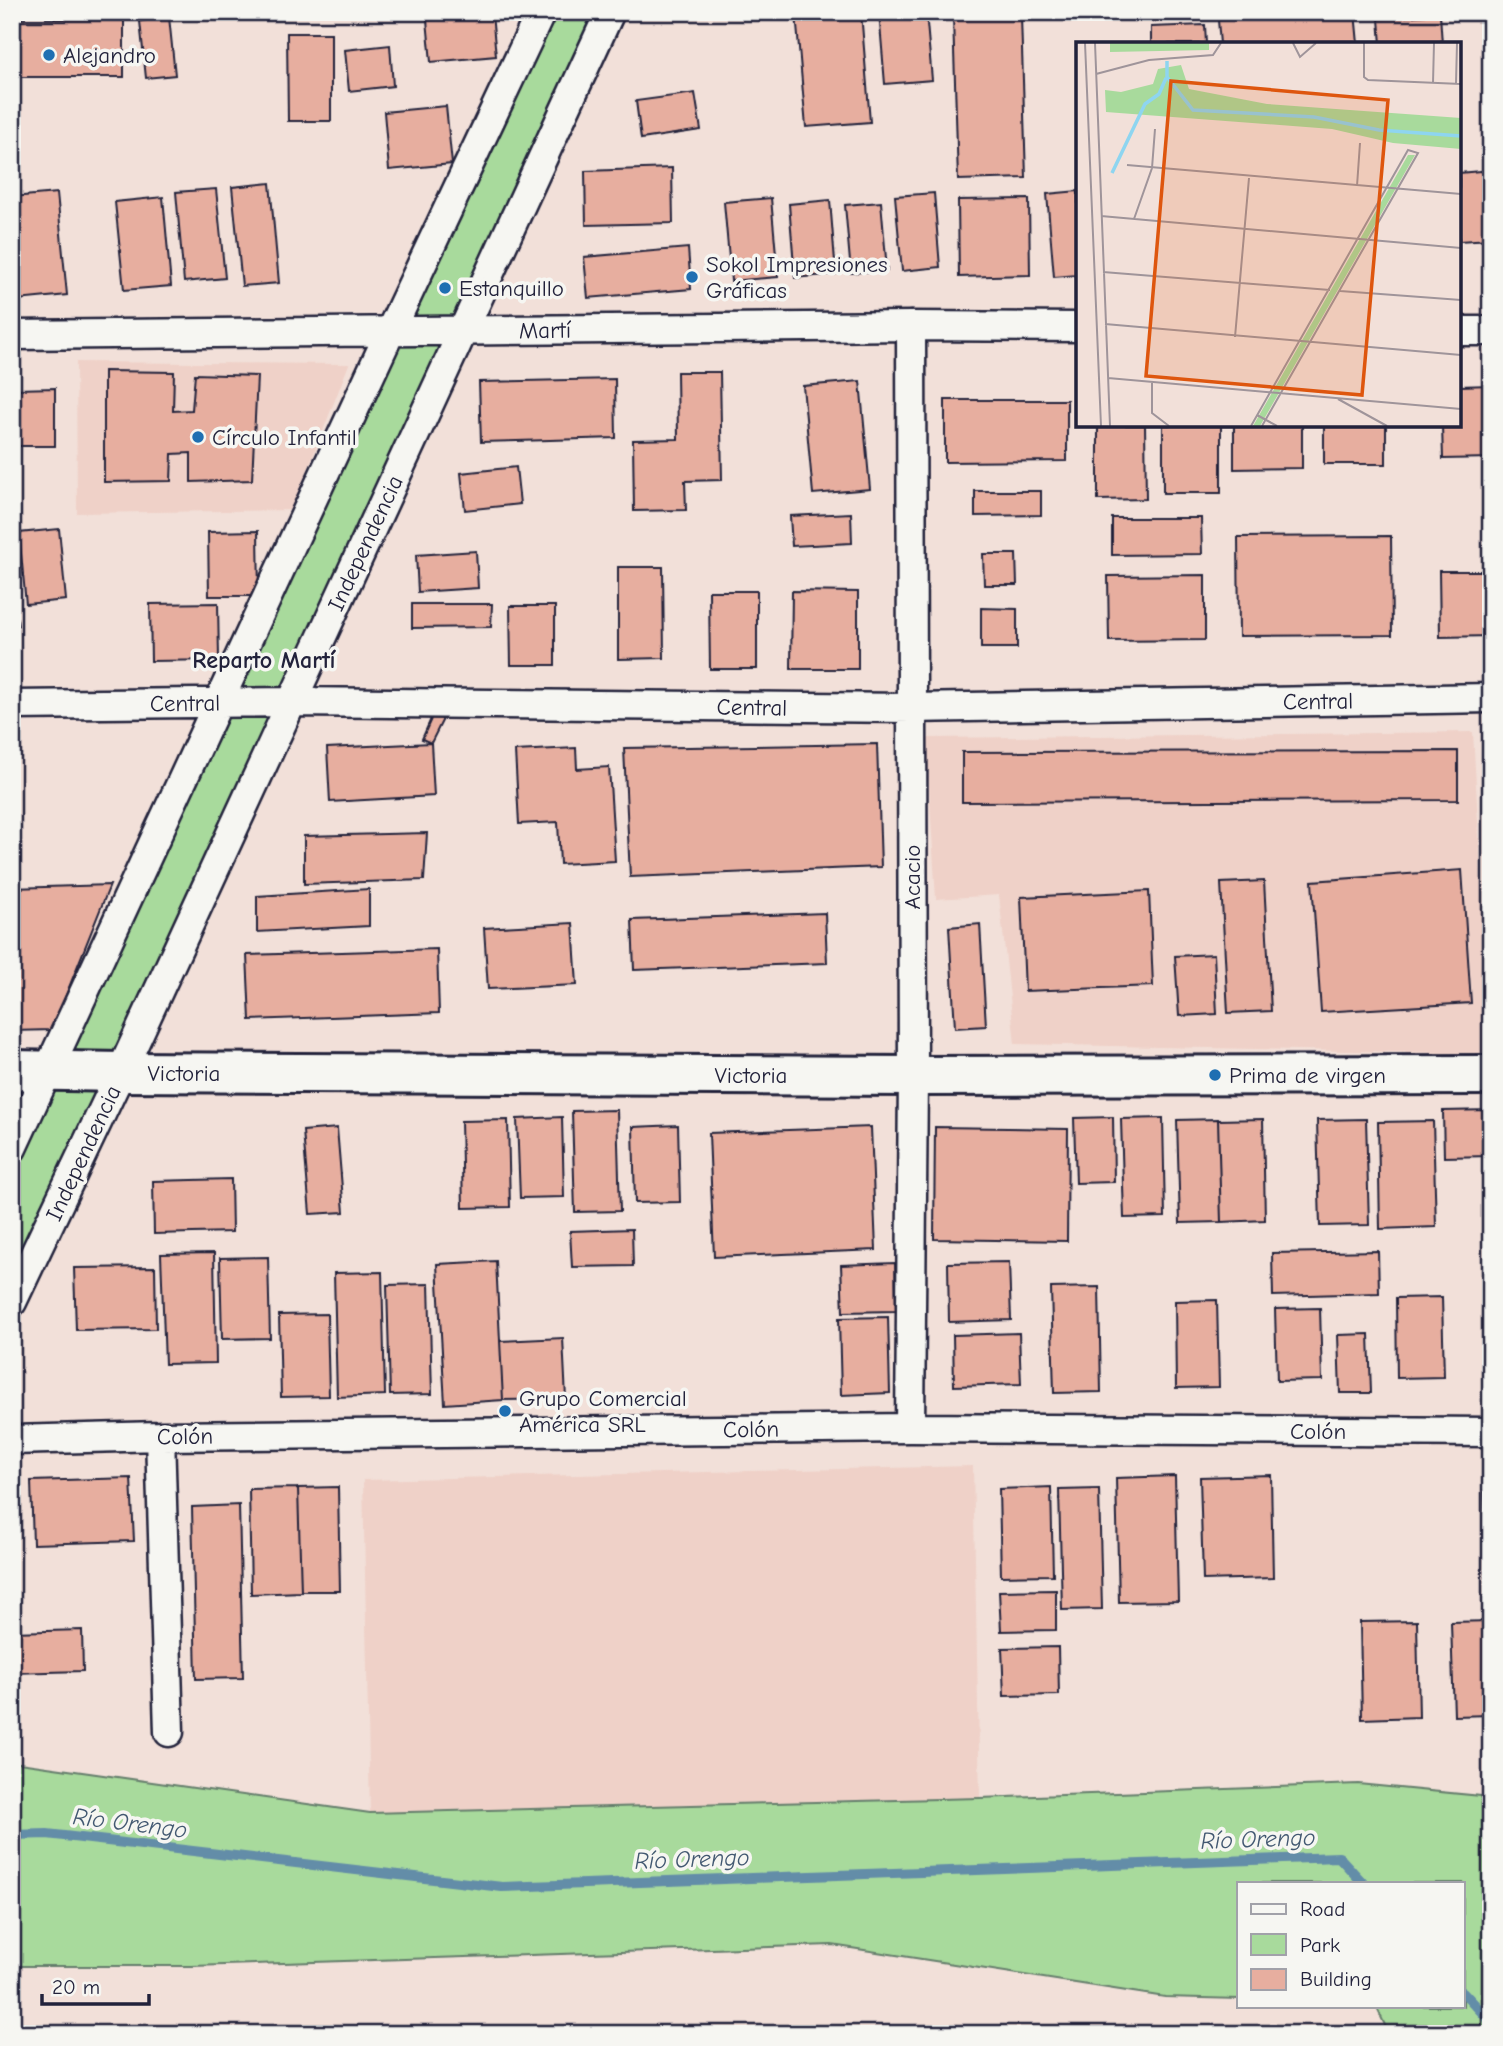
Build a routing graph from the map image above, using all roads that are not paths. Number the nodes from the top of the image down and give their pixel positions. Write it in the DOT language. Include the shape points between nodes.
graph roads {
  1 [pos="541,12"];
  2 [pos="610,12"];
  3 [pos="911,326"];
  4 [pos="1076,327"];
  5 [pos="463,331"];
  6 [pos="1461,331"];
  7 [pos="1491,331"];
  8 [pos="390,332"];
  9 [pos="12,335"];
  10 [pos="1491,698"];
  11 [pos="292,702"];
  12 [pos="220,703"];
  13 [pos="12,705"];
  14 [pos="911,708"];
  15 [pos="30,1069"];
  16 [pos="121,1072"];
  17 [pos="1491,1074"];
  18 [pos="913,1076"];
  19 [pos="12,1148"];
  20 [pos="12,1302"];
  21 [pos="910,1427"];
  22 [pos="1491,1432"];
  23 [pos="160,1436"];
  24 [pos="12,1440"];
  25 [pos="169,1732"];
  1 -- 8 [label="street"];
  2 -- 5 [label="street, Independencia"];
  3 -- 4 [label="street, Martí"];
  3 -- 5 [label="street, Martí"];
  3 -- 14 [label="street, Acacio"];
  5 -- 8 [label="street, Martí"];
  5 -- 11 [label="street, Independencia"];
  6 -- 7 [label="street"];
  8 -- 9 [label="street, Martí"];
  8 -- 12 [label="street"];
  10 -- 14 [label="street, Central"];
  11 -- 12 [label="street, Central"];
  11 -- 14 [label="street, Central"];
  11 -- 16 [label="street, Independencia"];
  12 -- 13 [label="street, Central"];
  12 -- 15 [label="street"];
  14 -- 18 [label="street, Acacio"];
  15 -- 16 [label="street, Victoria"];
  15 -- 19 [label="street"];
  16 -- 18 [label="street, Victoria"];
  16 -- 20 [label="street, Independencia"];
  17 -- 18 [label="street, Victoria"];
  18 -- 21 [label="street, Acacio"];
  21 -- 22 [label="street, Colón"];
  21 -- 23 [label="street, Colón"];
  23 -- 24 [label="street, Colón"];
  23 -- 25 [label="street"];
}
